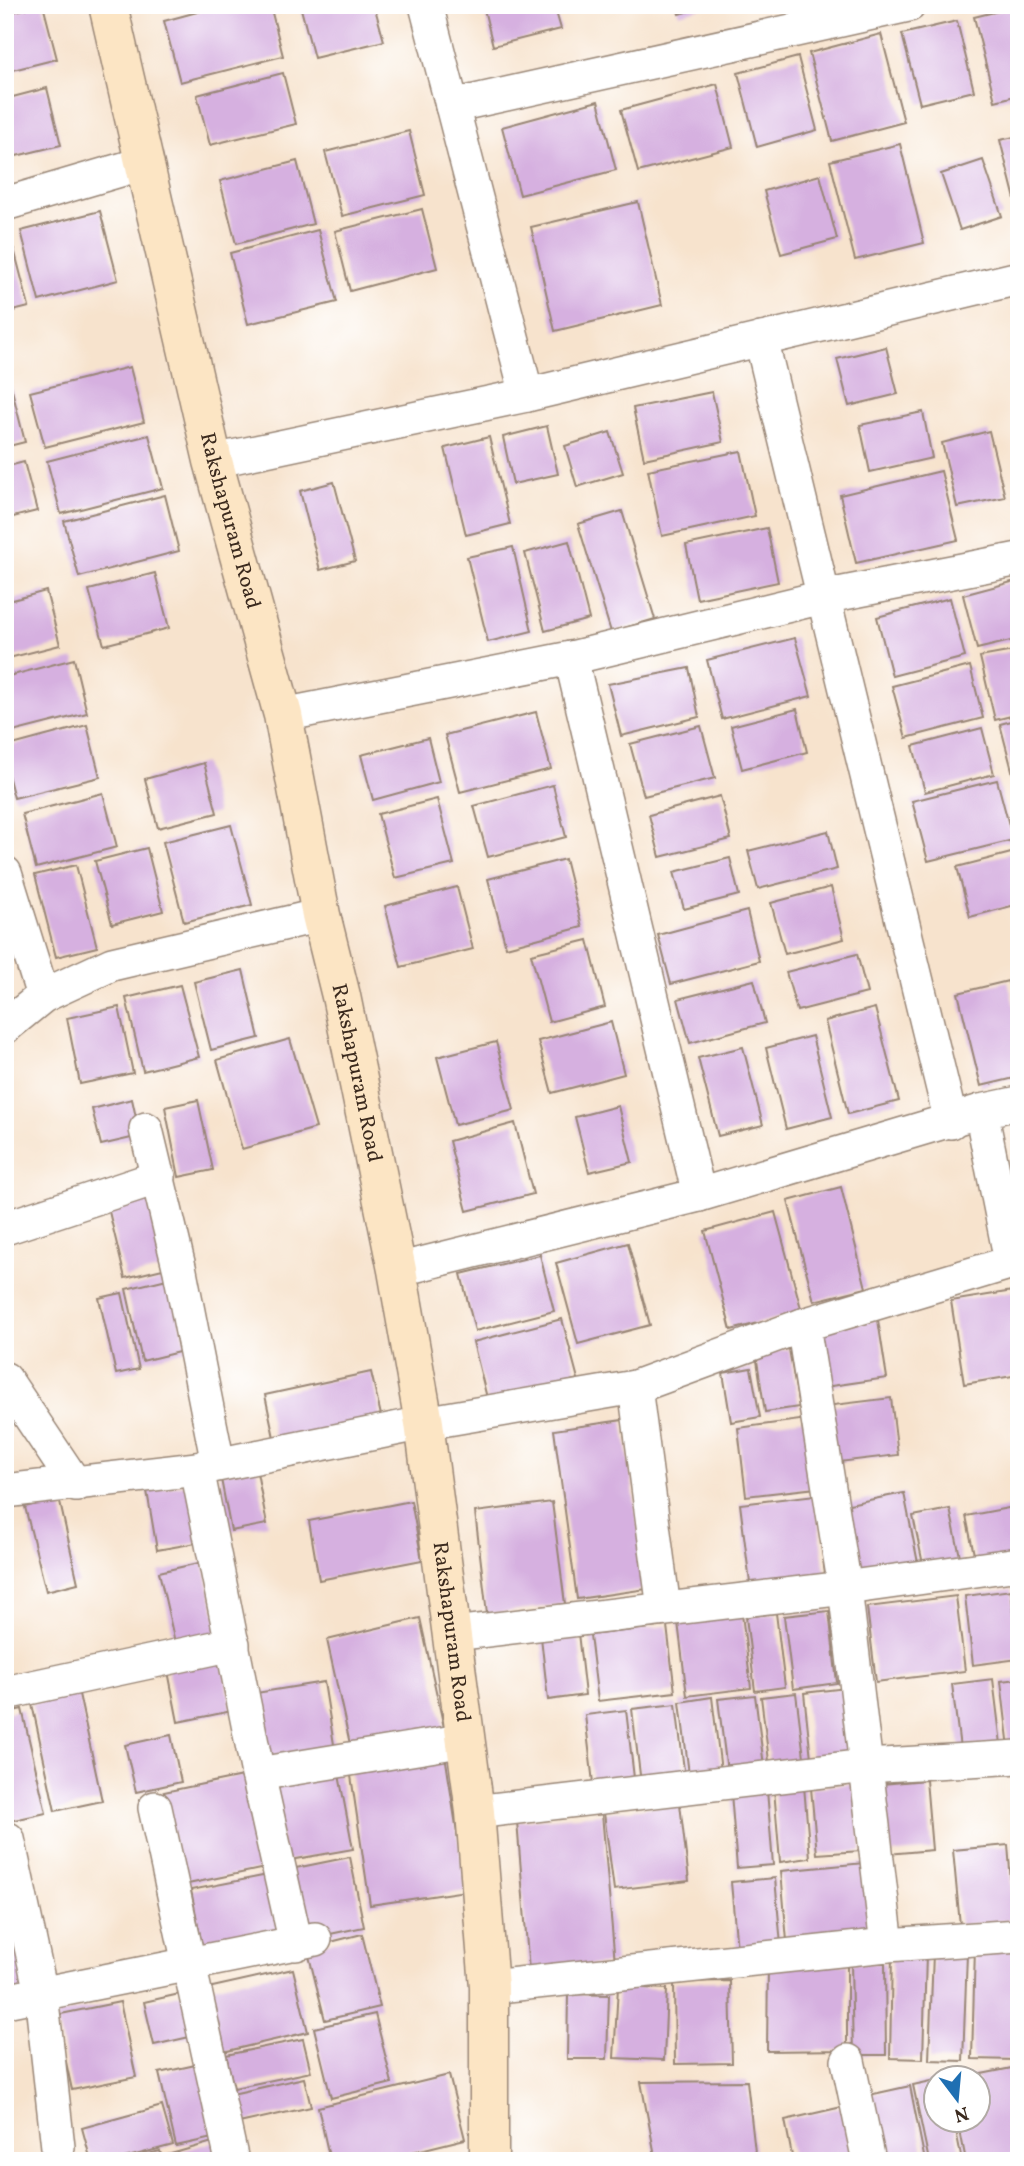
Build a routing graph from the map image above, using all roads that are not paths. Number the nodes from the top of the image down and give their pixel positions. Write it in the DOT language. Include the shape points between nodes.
graph roads {
  1 [pos="108,5"];
  2 [pos="426,5"];
  3 [pos="909,5"];
  4 [pos="811,16"];
  5 [pos="452,106"];
  6 [pos="144,163"];
  7 [pos="5,204"];
  8 [pos="1019,278"];
  9 [pos="761,339"];
  10 [pos="527,395"];
  11 [pos="213,461"];
  12 [pos="1019,559"];
  13 [pos="823,597"];
  14 [pos="571,658"];
  15 [pos="283,715"];
  16 [pos="5,873"];
  17 [pos="321,915"];
  18 [pos="43,996"];
  19 [pos="5,1027"];
  20 [pos="1019,1103"];
  21 [pos="966,1117"];
  22 [pos="146,1129"];
  23 [pos="159,1177"];
  24 [pos="699,1195"];
  25 [pos="5,1228"];
  26 [pos="1015,1260"];
  27 [pos="397,1270"];
  28 [pos="803,1325"];
  29 [pos="5,1379"];
  30 [pos="635,1387"];
  31 [pos="424,1423"];
  32 [pos="207,1467"];
  33 [pos="76,1485"];
  34 [pos="5,1491"];
  35 [pos="1019,1564"];
  36 [pos="845,1588"];
  37 [pos="664,1609"];
  38 [pos="453,1634"];
  39 [pos="233,1644"];
  40 [pos="5,1693"];
  41 [pos="466,1740"];
  42 [pos="1019,1757"];
  43 [pos="866,1766"];
  44 [pos="258,1774"];
  45 [pos="155,1808"];
  46 [pos="475,1812"];
  47 [pos="8,1839"];
  48 [pos="1019,1936"];
  49 [pos="887,1945"];
  50 [pos="188,1964"];
  51 [pos="489,1987"];
  52 [pos="41,1993"];
  53 [pos="5,2001"];
  54 [pos="848,2061"];
  55 [pos="58,2147"];
  56 [pos="232,2161"];
  57 [pos="489,2161"];
  58 [pos="869,2161"];
  1 -- 6 [label="street, Rakshapuram Road"];
  2 -- 5 [label="street"];
  3 -- 4 [label="street"];
  4 -- 5 [label="street"];
  5 -- 10 [label="street"];
  6 -- 7 [label="street"];
  6 -- 11 [label="street, Rakshapuram Road"];
  8 -- 9 [label="street"];
  9 -- 10 [label="street"];
  9 -- 13 [label="street"];
  10 -- 11 [label="street"];
  11 -- 15 [label="street, Rakshapuram Road"];
  12 -- 13 [label="street"];
  13 -- 14 [label="street"];
  13 -- 21 [label="street"];
  14 -- 15 [label="street"];
  14 -- 24 [label="street"];
  15 -- 17 [label="street, Rakshapuram Road"];
  16 -- 18 [label="street"];
  17 -- 18 [label="street" via="112,964"];
  17 -- 27 [label="street, Rakshapuram Road"];
  18 -- 19 [label="street"];
  20 -- 21 [label="street"];
  21 -- 24 [label="street"];
  21 -- 26 [label="street"];
  22 -- 23 [label="street"];
  23 -- 25 [label="street"];
  23 -- 32 [label="street"];
  24 -- 27 [label="street"];
  26 -- 28 [label="street"];
  27 -- 31 [label="street, Rakshapuram Road"];
  28 -- 30 [label="street"];
  28 -- 36 [label="street"];
  29 -- 33 [label="street"];
  30 -- 31 [label="street"];
  30 -- 37 [label="street"];
  31 -- 32 [label="street"];
  31 -- 38 [label="street, Rakshapuram Road"];
  32 -- 33 [label="street"];
  32 -- 39 [label="street"];
  33 -- 34 [label="street"];
  35 -- 36 [label="street"];
  36 -- 37 [label="street"];
  36 -- 43 [label="street"];
  37 -- 38 [label="street"];
  38 -- 41 [label="street, Rakshapuram Road"];
  39 -- 40 [label="street"];
  39 -- 44 [label="street"];
  41 -- 44 [label="street"];
  41 -- 46 [label="street, Rakshapuram Road"];
  42 -- 43 [label="street"];
  43 -- 46 [label="street"];
  43 -- 49 [label="street"];
  44 -- 50 [label="street" via="307,1941"];
  45 -- 50 [label="street"];
  46 -- 51 [label="street, Rakshapuram Road"];
  47 -- 52 [label="street"];
  48 -- 49 [label="street"];
  49 -- 51 [label="street"];
  50 -- 52 [label="street"];
  50 -- 56 [label="street"];
  51 -- 57 [label="street, Rakshapuram Road"];
  52 -- 53 [label="street"];
  52 -- 55 [label="street"];
  54 -- 58 [label="street"];
}
